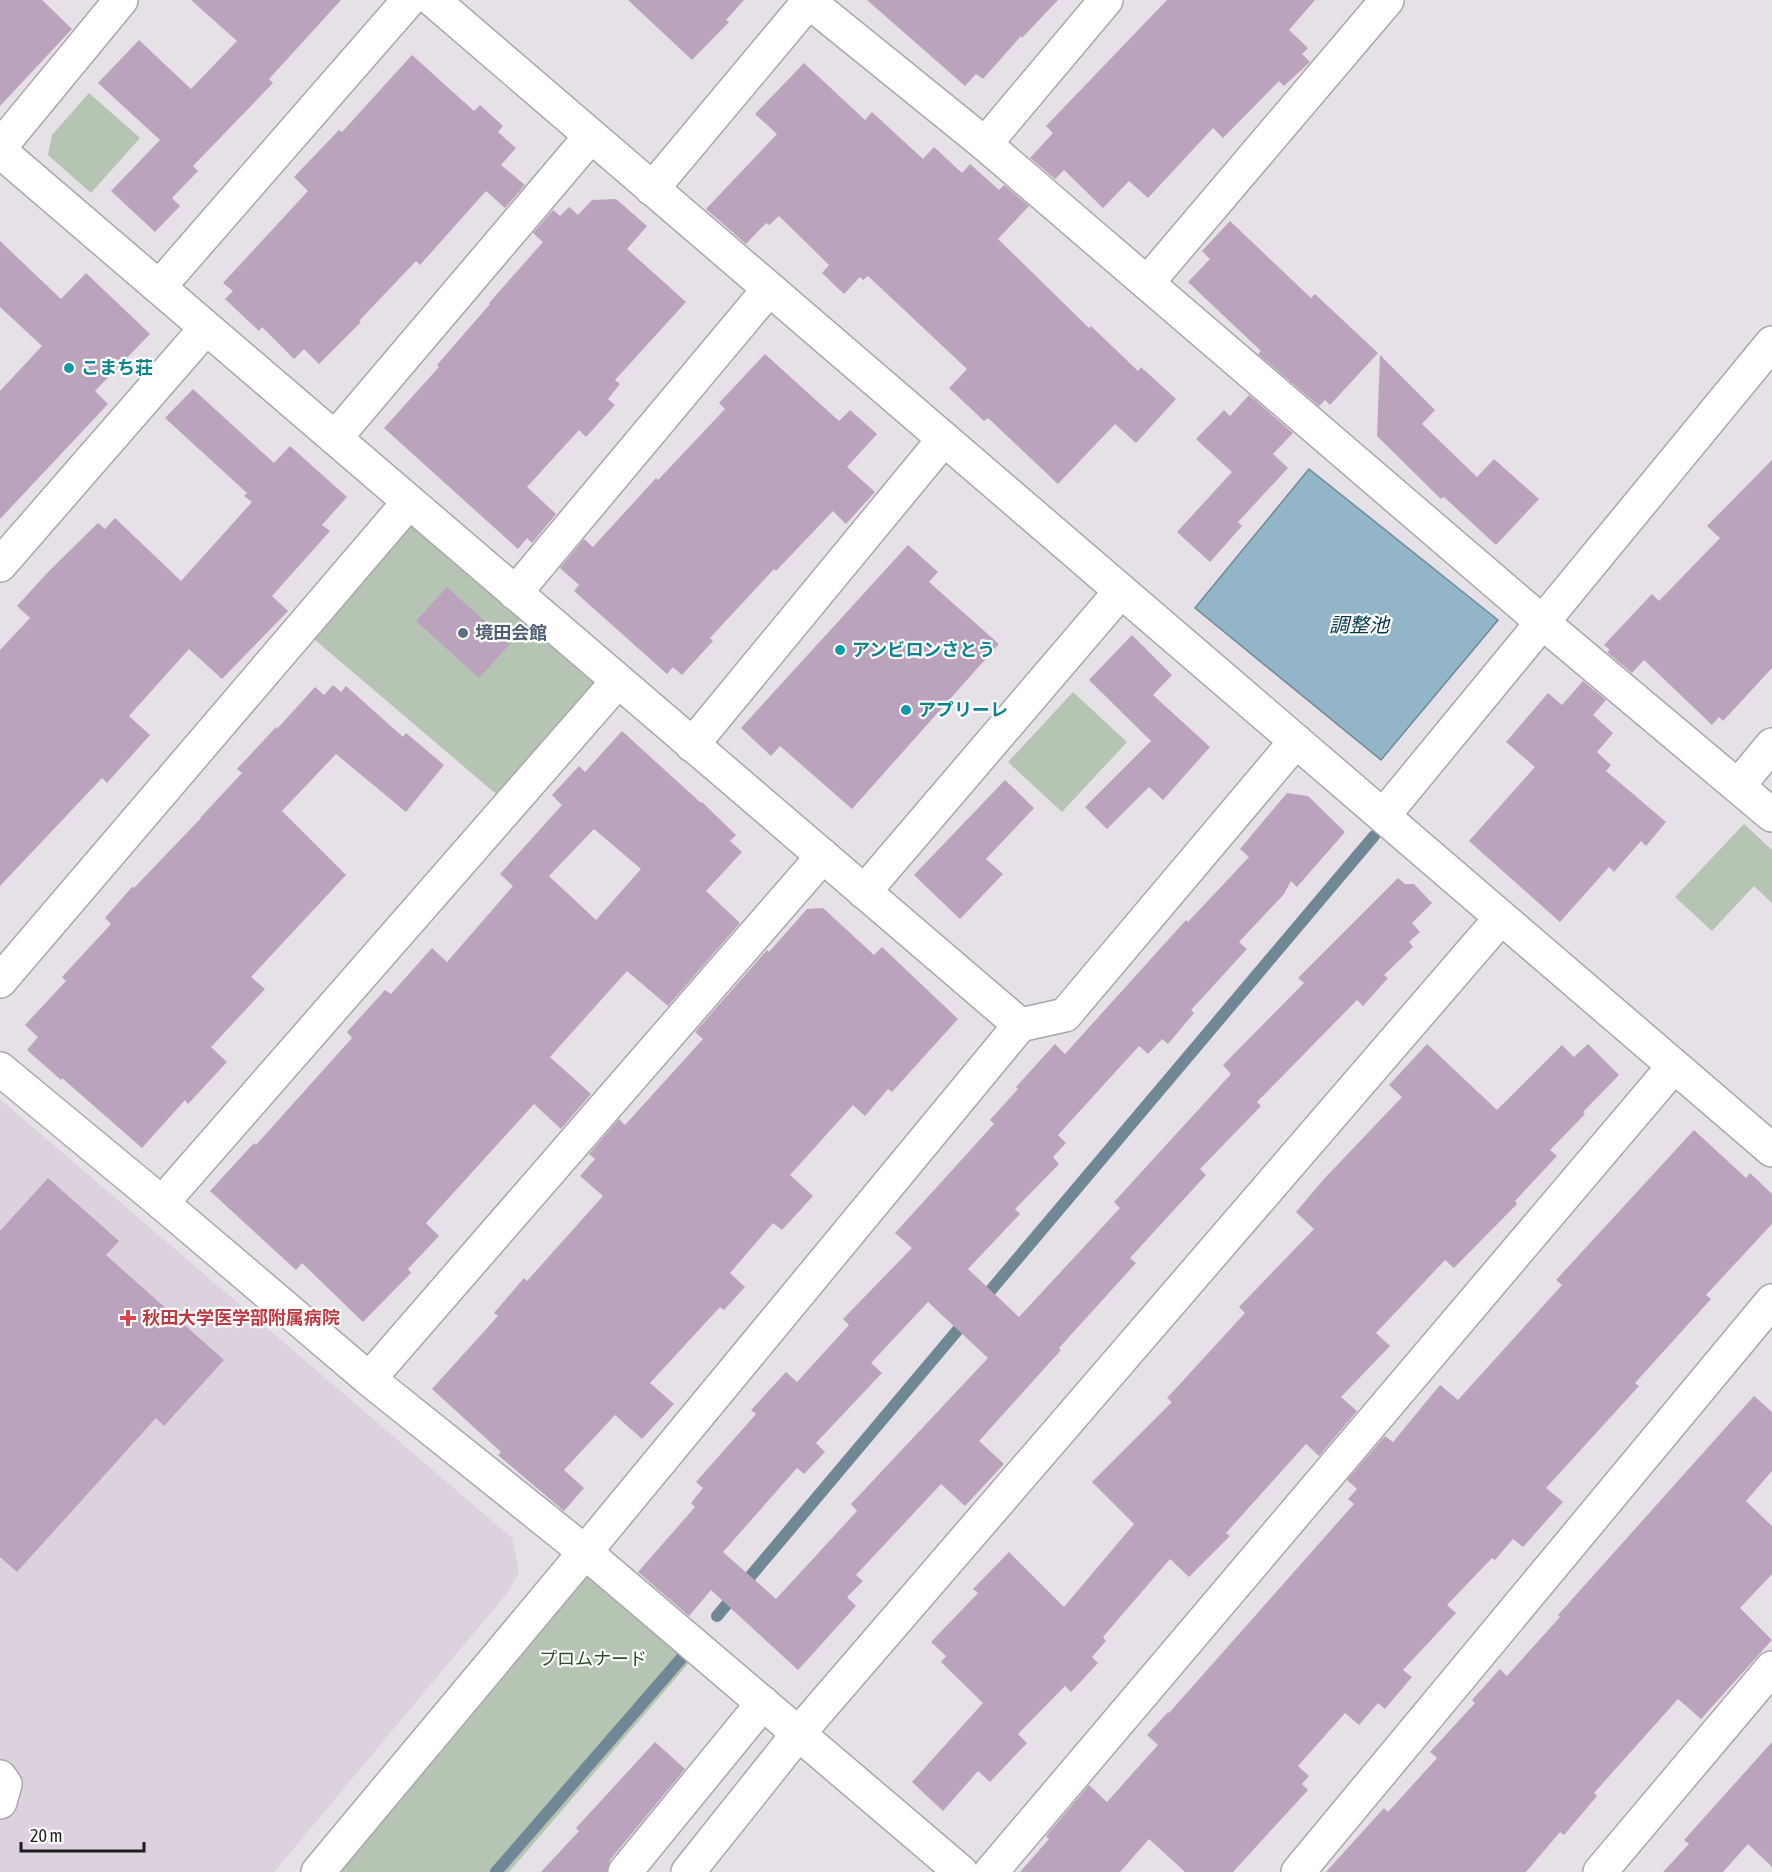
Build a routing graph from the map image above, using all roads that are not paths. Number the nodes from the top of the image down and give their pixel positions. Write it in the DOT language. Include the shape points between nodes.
graph roads {
  1 [pos="122,0"];
  2 [pos="409,0"];
  3 [pos="433,0"];
  4 [pos="1106,0"];
  5 [pos="1387,0"];
  6 [pos="809,1"];
  7 [pos="591,136"];
  8 [pos="985,144"];
  9 [pos="0,149"];
  10 [pos="652,189"];
  11 [pos="1147,283"];
  12 [pos="159,287"];
  13 [pos="769,289"];
  14 [pos="206,328"];
  15 [pos="1772,343"];
  16 [pos="335,438"];
  17 [pos="944,439"];
  18 [pos="409,502"];
  19 [pos="0,565"];
  20 [pos="1121,591"];
  21 [pos="515,593"];
  22 [pos="1542,622"];
  23 [pos="618,681"];
  24 [pos="1296,741"];
  25 [pos="692,745"];
  26 [pos="1772,745"];
  27 [pos="1738,786"];
  28 [pos="1772,814"];
  29 [pos="1383,816"];
  30 [pos="823,856"];
  31 [pos="864,892"];
  32 [pos="1502,918"];
  33 [pos="0,981"];
  34 [pos="1020,1025"];
  35 [pos="1674,1066"];
  36 [pos="0,1069"];
  37 [pos="1772,1150"];
  38 [pos="162,1203"];
  39 [pos="1772,1301"];
  40 [pos="369,1379"];
  41 [pos="585,1552"];
  42 [pos="1772,1668"];
  43 [pos="763,1703"];
  44 [pos="798,1734"];
  45 [pos="0,1777"];
  46 [pos="0,1802"];
  47 [pos="318,1872"];
  48 [pos="625,1872"];
  49 [pos="688,1872"];
  50 [pos="961,1872"];
  51 [pos="991,1872"];
  52 [pos="1298,1872"];
  53 [pos="1600,1872"];
  1 -- 9 [label="street"];
  2 -- 12 [label="street"];
  3 -- 7 [label="street"];
  4 -- 8 [label="street"];
  5 -- 11 [label="street"];
  6 -- 8 [label="street"];
  6 -- 10 [label="street"];
  7 -- 10 [label="street"];
  7 -- 16 [label="street"];
  8 -- 11 [label="street"];
  9 -- 12 [label="street"];
  10 -- 13 [label="street"];
  11 -- 22 [label="street"];
  12 -- 14 [label="street"];
  13 -- 17 [label="street"];
  13 -- 21 [label="street"];
  14 -- 16 [label="street"];
  14 -- 19 [label="street"];
  15 -- 22 [label="street"];
  16 -- 18 [label="street"];
  17 -- 20 [label="street"];
  17 -- 25 [label="street"];
  18 -- 21 [label="street"];
  18 -- 33 [label="street"];
  20 -- 24 [label="street"];
  20 -- 31 [label="street"];
  21 -- 23 [label="street"];
  22 -- 27 [label="street"];
  22 -- 29 [label="street"];
  23 -- 25 [label="street"];
  23 -- 38 [label="street"];
  24 -- 29 [label="street"];
  24 -- 34 [label="street" via="1065,1015"];
  25 -- 30 [label="street"];
  26 -- 27 [label="street"];
  27 -- 28 [label="street"];
  29 -- 32 [label="street"];
  30 -- 31 [label="street"];
  30 -- 40 [label="street"];
  31 -- 34 [label="street"];
  32 -- 35 [label="street"];
  32 -- 44 [label="street"];
  34 -- 41 [label="street"];
  35 -- 37 [label="street"];
  35 -- 51 [label="street"];
  36 -- 38 [label="street"];
  38 -- 40 [label="street"];
  39 -- 52 [label="street"];
  40 -- 41 [label="street"];
  41 -- 43 [label="street"];
  41 -- 47 [label="street"];
  42 -- 53 [label="street"];
  43 -- 44 [label="street"];
  43 -- 48 [label="street"];
  44 -- 49 [label="street"];
  44 -- 50 [label="street"];
  45 -- 46 [label="street" via="5,1784"];
}
